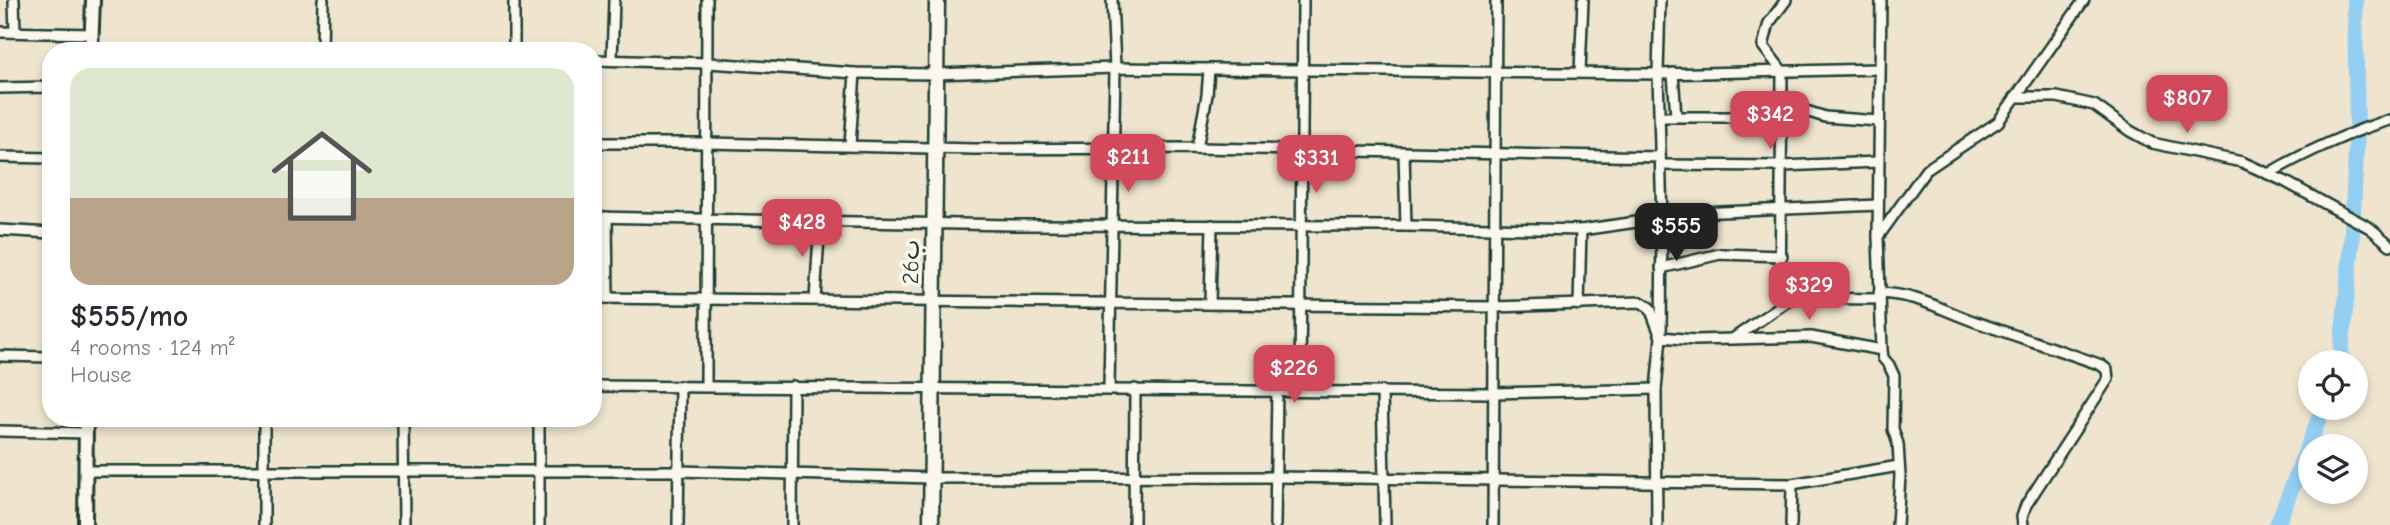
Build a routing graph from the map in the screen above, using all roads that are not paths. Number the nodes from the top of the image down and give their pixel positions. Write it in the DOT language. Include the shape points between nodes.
graph roads {
  1 [pos="14,0"];
  2 [pos="93,0"];
  3 [pos="324,0"];
  4 [pos="514,0"];
  5 [pos="614,0"];
  6 [pos="707,0"];
  7 [pos="937,0"];
  8 [pos="1112,0"];
  9 [pos="1303,0"];
  10 [pos="1496,0"];
  11 [pos="1583,0"];
  12 [pos="1660,0"];
  13 [pos="1786,0"];
  14 [pos="1881,0"];
  15 [pos="2084,0"];
  16 [pos="0,32"];
  17 [pos="15,32"];
  18 [pos="92,34"];
  19 [pos="92,42"];
  20 [pos="322,42"];
  21 [pos="514,42"];
  22 [pos="602,60"];
  23 [pos="612,60"];
  24 [pos="708,63"];
  25 [pos="1115,68"];
  26 [pos="1209,69"];
  27 [pos="1302,69"];
  28 [pos="1878,69"];
  29 [pos="1495,71"];
  30 [pos="1782,71"];
  31 [pos="1580,72"];
  32 [pos="855,73"];
  33 [pos="1673,73"];
  34 [pos="935,74"];
  35 [pos="1658,74"];
  36 [pos="42,87"];
  37 [pos="0,89"];
  38 [pos="2015,97"];
  39 [pos="1660,117"];
  40 [pos="1676,117"];
  41 [pos="1781,117"];
  42 [pos="2390,120"];
  43 [pos="1878,121"];
  44 [pos="602,143"];
  45 [pos="707,143"];
  46 [pos="850,145"];
  47 [pos="934,148"];
  48 [pos="1197,148"];
  49 [pos="1301,149"];
  50 [pos="1114,150"];
  51 [pos="1404,152"];
  52 [pos="1495,153"];
  53 [pos="0,157"];
  54 [pos="42,158"];
  55 [pos="1661,161"];
  56 [pos="1878,162"];
  57 [pos="1782,166"];
  58 [pos="2268,174"];
  59 [pos="1878,205"];
  60 [pos="1782,210"];
  61 [pos="602,217"];
  62 [pos="607,217"];
  63 [pos="708,217"];
  64 [pos="1662,219"];
  65 [pos="820,221"];
  66 [pos="934,223"];
  67 [pos="1212,225"];
  68 [pos="1112,226"];
  69 [pos="1301,226"];
  70 [pos="1406,226"];
  71 [pos="1494,229"];
  72 [pos="0,230"];
  73 [pos="1581,230"];
  74 [pos="42,232"];
  75 [pos="1878,237"];
  76 [pos="2390,245"];
  77 [pos="1782,256"];
  78 [pos="1661,268"];
  79 [pos="1880,296"];
  80 [pos="602,298"];
  81 [pos="608,298"];
  82 [pos="707,299"];
  83 [pos="815,299"];
  84 [pos="933,300"];
  85 [pos="1111,302"];
  86 [pos="1210,304"];
  87 [pos="1780,304"];
  88 [pos="1301,305"];
  89 [pos="1579,305"];
  90 [pos="1494,307"];
  91 [pos="1661,337"];
  92 [pos="1732,339"];
  93 [pos="1882,350"];
  94 [pos="0,356"];
  95 [pos="42,357"];
  96 [pos="602,386"];
  97 [pos="680,386"];
  98 [pos="706,386"];
  99 [pos="793,386"];
  100 [pos="1109,388"];
  101 [pos="932,389"];
  102 [pos="1135,389"];
  103 [pos="1656,389"];
  104 [pos="1278,390"];
  105 [pos="1300,390"];
  106 [pos="1382,391"];
  107 [pos="1494,393"];
  108 [pos="86,427"];
  109 [pos="264,427"];
  110 [pos="403,427"];
  111 [pos="539,427"];
  112 [pos="0,431"];
  113 [pos="86,433"];
  114 [pos="1899,466"];
  115 [pos="85,471"];
  116 [pos="263,471"];
  117 [pos="404,471"];
  118 [pos="540,471"];
  119 [pos="678,471"];
  120 [pos="792,473"];
  121 [pos="1135,477"];
  122 [pos="1276,477"];
  123 [pos="932,478"];
  124 [pos="1383,478"];
  125 [pos="1493,482"];
  126 [pos="1657,483"];
  127 [pos="1792,484"];
  128 [pos="85,525"];
  129 [pos="264,525"];
  130 [pos="404,525"];
  131 [pos="540,525"];
  132 [pos="678,525"];
  133 [pos="792,525"];
  134 [pos="931,525"];
  135 [pos="1134,525"];
  136 [pos="1275,525"];
  137 [pos="1385,525"];
  138 [pos="1493,525"];
  139 [pos="1657,525"];
  140 [pos="1791,525"];
  141 [pos="1897,525"];
  142 [pos="2023,525"];
  1 -- 17 [label="street"];
  2 -- 18 [label="main road"];
  3 -- 20 [label="street"];
  4 -- 21 [label="street"];
  5 -- 23 [label="street"];
  6 -- 24 [label="street"];
  7 -- 34 [label="highway, 26ب"];
  8 -- 25 [label="street"];
  9 -- 27 [label="street"];
  10 -- 29 [label="street"];
  11 -- 31 [label="street"];
  12 -- 35 [label="street"];
  13 -- 30 [label="street" via="1769,23 1763,46"];
  14 -- 28 [label="street"];
  15 -- 38 [label="street"];
  16 -- 17 [label="street"];
  17 -- 18 [label="street"];
  18 -- 19 [label="main road"];
  22 -- 23 [label="street"];
  23 -- 24 [label="street"];
  24 -- 32 [label="street"];
  24 -- 45 [label="street"];
  25 -- 26 [label="street"];
  25 -- 34 [label="street"];
  25 -- 50 [label="street"];
  26 -- 27 [label="street"];
  26 -- 48 [label="street"];
  27 -- 29 [label="street"];
  27 -- 49 [label="street"];
  28 -- 30 [label="street"];
  28 -- 43 [label="street"];
  29 -- 31 [label="street"];
  29 -- 52 [label="street"];
  30 -- 33 [label="street"];
  30 -- 41 [label="street"];
  31 -- 35 [label="street"];
  32 -- 34 [label="street"];
  32 -- 46 [label="street"];
  33 -- 35 [label="street"];
  33 -- 40 [label="street"];
  34 -- 47 [label="highway, 26ب"];
  35 -- 39 [label="street"];
  36 -- 37 [label="street"];
  38 -- 58 [label="street" via="2057,97 2094,105 2152,143 2242,162"];
  38 -- 75 [label="street" via="1998,122 1926,170"];
  39 -- 40 [label="street"];
  39 -- 55 [label="street"];
  40 -- 41 [label="street"];
  41 -- 43 [label="street" via="1803,110 1825,117"];
  41 -- 57 [label="street"];
  42 -- 58 [label="street"];
  43 -- 56 [label="street"];
  44 -- 45 [label="street"];
  45 -- 46 [label="street"];
  45 -- 63 [label="street"];
  46 -- 47 [label="street"];
  47 -- 50 [label="street"];
  47 -- 66 [label="highway, 26ب"];
  48 -- 49 [label="street"];
  48 -- 50 [label="street"];
  49 -- 51 [label="street"];
  49 -- 69 [label="street"];
  50 -- 68 [label="street"];
  51 -- 52 [label="street"];
  51 -- 70 [label="street"];
  52 -- 55 [label="street"];
  52 -- 71 [label="street"];
  53 -- 54 [label="street"];
  55 -- 57 [label="street"];
  55 -- 64 [label="street"];
  56 -- 57 [label="street"];
  56 -- 59 [label="street"];
  57 -- 60 [label="street"];
  58 -- 76 [label="street" via="2370,228"];
  59 -- 60 [label="street"];
  59 -- 75 [label="street"];
  60 -- 64 [label="street"];
  60 -- 77 [label="street"];
  61 -- 62 [label="street"];
  62 -- 63 [label="street"];
  62 -- 81 [label="street"];
  63 -- 65 [label="street"];
  63 -- 82 [label="street"];
  64 -- 73 [label="street"];
  64 -- 78 [label="street"];
  65 -- 66 [label="street"];
  65 -- 83 [label="street"];
  66 -- 68 [label="street"];
  66 -- 84 [label="highway, 26ب"];
  67 -- 68 [label="street"];
  67 -- 69 [label="street"];
  67 -- 86 [label="street"];
  68 -- 85 [label="street"];
  69 -- 70 [label="street"];
  69 -- 88 [label="street"];
  70 -- 71 [label="street"];
  71 -- 73 [label="street"];
  71 -- 90 [label="street"];
  72 -- 74 [label="street"];
  73 -- 89 [label="street"];
  75 -- 79 [label="street"];
  77 -- 78 [label="street" via="1720,254"];
  77 -- 87 [label="street"];
  78 -- 91 [label="street"];
  79 -- 87 [label="street" via="1792,298"];
  79 -- 93 [label="street"];
  79 -- 142 [label="street" via="1924,300 2107,370 2108,379 2026,505"];
  80 -- 81 [label="street"];
  81 -- 82 [label="street"];
  82 -- 83 [label="street"];
  82 -- 98 [label="street"];
  83 -- 84 [label="street"];
  84 -- 85 [label="street"];
  84 -- 101 [label="highway, 26ب"];
  85 -- 86 [label="street"];
  85 -- 100 [label="street"];
  86 -- 88 [label="street"];
  87 -- 92 [label="street"];
  88 -- 90 [label="street"];
  88 -- 105 [label="street"];
  89 -- 90 [label="street"];
  89 -- 91 [label="street" via="1641,302 1650,309"];
  90 -- 107 [label="street"];
  91 -- 92 [label="street"];
  91 -- 103 [label="street"];
  92 -- 93 [label="street" via="1811,337"];
  93 -- 114 [label="street" via="1894,376 1893,429"];
  94 -- 95 [label="street"];
  96 -- 97 [label="street"];
  97 -- 98 [label="street"];
  97 -- 119 [label="street"];
  98 -- 99 [label="street"];
  99 -- 101 [label="street"];
  99 -- 120 [label="street"];
  100 -- 101 [label="street"];
  100 -- 102 [label="street"];
  101 -- 123 [label="highway, 26ب"];
  102 -- 104 [label="street"];
  102 -- 121 [label="street"];
  103 -- 107 [label="street"];
  103 -- 126 [label="street"];
  104 -- 105 [label="street"];
  104 -- 122 [label="street"];
  105 -- 106 [label="street"];
  106 -- 107 [label="street"];
  106 -- 124 [label="street"];
  107 -- 125 [label="street"];
  108 -- 113 [label="main road"];
  109 -- 116 [label="street"];
  110 -- 117 [label="street"];
  111 -- 118 [label="street"];
  112 -- 113 [label="street"];
  113 -- 115 [label="main road"];
  114 -- 127 [label="street"];
  114 -- 141 [label="street"];
  115 -- 116 [label="street"];
  115 -- 128 [label="main road"];
  116 -- 117 [label="street"];
  116 -- 129 [label="street"];
  117 -- 118 [label="street"];
  117 -- 130 [label="street"];
  118 -- 119 [label="street"];
  118 -- 131 [label="street"];
  119 -- 120 [label="street"];
  119 -- 132 [label="street"];
  120 -- 123 [label="street"];
  120 -- 133 [label="street"];
  121 -- 122 [label="street"];
  121 -- 123 [label="street"];
  121 -- 135 [label="street"];
  122 -- 124 [label="street"];
  122 -- 136 [label="street"];
  123 -- 134 [label="highway, 26ب"];
  124 -- 125 [label="street"];
  124 -- 137 [label="street"];
  125 -- 126 [label="street"];
  125 -- 138 [label="street"];
  126 -- 127 [label="street"];
  126 -- 139 [label="street"];
  127 -- 140 [label="street"];
}
